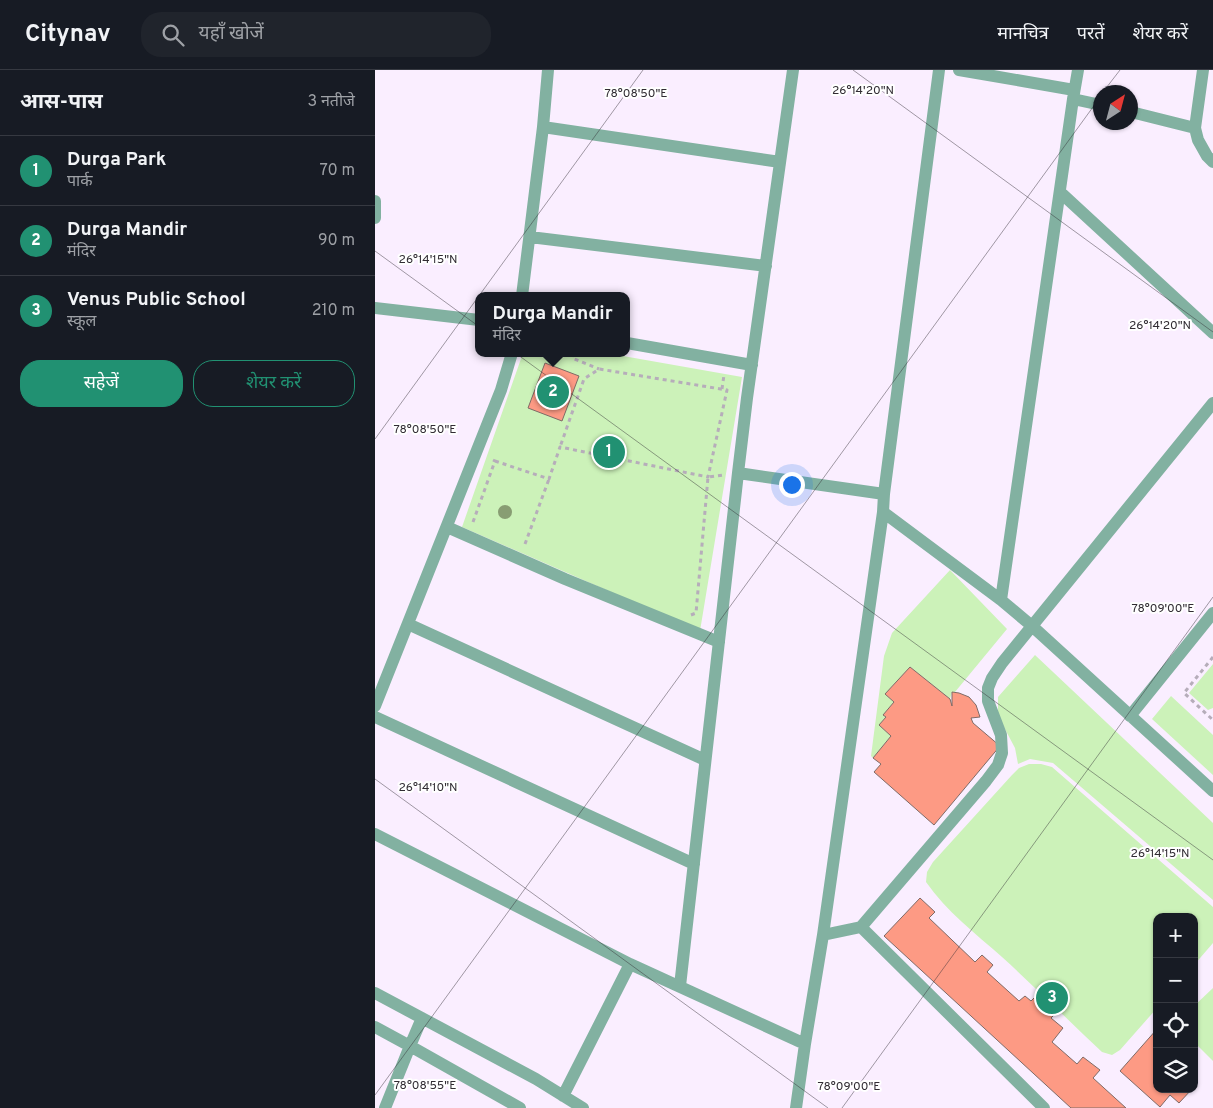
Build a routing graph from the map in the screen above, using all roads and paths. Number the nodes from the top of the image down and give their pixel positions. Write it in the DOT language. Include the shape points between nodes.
graph roads {
  1 [pos="548,70"];
  2 [pos="793,70"];
  3 [pos="939,70"];
  4 [pos="959,70"];
  5 [pos="1078,70"];
  6 [pos="1203,70"];
  7 [pos="1074,94"];
  8 [pos="1093,102"];
  9 [pos="1138,114"];
  10 [pos="543,127"];
  11 [pos="1195,128"];
  12 [pos="780,162"];
  13 [pos="1213,162"];
  14 [pos="1060,192"];
  15 [pos="375,201"];
  16 [pos="375,218"];
  17 [pos="530,237"];
  18 [pos="765,266"];
  19 [pos="523,292"];
  20 [pos="375,308"];
  21 [pos="475,320"];
  22 [pos="1213,333"];
  23 [pos="630,344"];
  24 [pos="511,357"];
  25 [pos="571,357"];
  26 [pos="752,365"];
  27 [pos="599,369"];
  28 [pos="1213,403"];
  29 [pos="560,447"];
  30 [pos="477,453"];
  31 [pos="495,460"];
  32 [pos="738,473"];
  33 [pos="708,477"];
  34 [pos="549,479"];
  35 [pos="884,494"];
  36 [pos="883,512"];
  37 [pos="472,524"];
  38 [pos="447,527"];
  39 [pos="525,546"];
  40 [pos="1001,600"];
  41 [pos="1213,614"];
  42 [pos="687,618"];
  43 [pos="408,624"];
  44 [pos="1031,626"];
  45 [pos="719,642"];
  46 [pos="1213,657"];
  47 [pos="375,706"];
  48 [pos="1211,715"];
  49 [pos="1130,716"];
  50 [pos="375,717"];
  51 [pos="1213,720"];
  52 [pos="705,760"];
  53 [pos="1213,791"];
  54 [pos="375,834"];
  55 [pos="694,864"];
  56 [pos="861,927"];
  57 [pos="823,935"];
  58 [pos="630,964"];
  59 [pos="680,986"];
  60 [pos="375,993"];
  61 [pos="422,1018"];
  62 [pos="375,1027"];
  63 [pos="805,1044"];
  64 [pos="410,1046"];
  65 [pos="563,1096"];
  66 [pos="385,1108"];
  67 [pos="520,1108"];
  68 [pos="583,1108"];
  69 [pos="796,1108"];
  70 [pos="1044,1108"];
  1 -- 10 [label="street"];
  2 -- 12 [label="street"];
  3 -- 35 [label="street"];
  4 -- 7 [label="street"];
  5 -- 7 [label="street"];
  6 -- 11 [label="street"];
  7 -- 8 [label="street"];
  7 -- 14 [label="street"];
  9 -- 11 [label="street"];
  10 -- 12 [label="street"];
  10 -- 17 [label="street"];
  11 -- 13 [label="street" via="1198,140"];
  12 -- 18 [label="street"];
  14 -- 22 [label="street"];
  14 -- 40 [label="street"];
  15 -- 16 [label="street"];
  17 -- 18 [label="street"];
  17 -- 19 [label="street"];
  18 -- 26 [label="street"];
  20 -- 21 [label="street"];
  23 -- 26 [label="street"];
  24 -- 30 [label="street"];
  25 -- 27 [label="path"];
  26 -- 32 [label="street"];
  27 -- 29 [label="path" via="584,379"];
  27 -- 33 [label="path" via="727,390"];
  28 -- 44 [label="street"];
  29 -- 33 [label="path"];
  29 -- 34 [label="path"];
  30 -- 31 [label="path"];
  30 -- 38 [label="street"];
  31 -- 34 [label="path"];
  31 -- 37 [label="path"];
  32 -- 33 [label="path"];
  32 -- 35 [label="street"];
  32 -- 45 [label="street"];
  33 -- 42 [label="path" via="696,612"];
  34 -- 39 [label="path"];
  35 -- 36 [label="street"];
  36 -- 40 [label="street"];
  36 -- 57 [label="street"];
  38 -- 43 [label="street"];
  38 -- 45 [label="street" via="565,580"];
  40 -- 44 [label="street"];
  41 -- 49 [label="street"];
  43 -- 47 [label="street"];
  43 -- 52 [label="street"];
  44 -- 49 [label="street"];
  44 -- 56 [label="street" via="1002,663 988,688 1001,736 1002,753 998,765"];
  45 -- 52 [label="street"];
  46 -- 48 [label="path" via="1184,693"];
  48 -- 51 [label="path"];
  49 -- 53 [label="street"];
  50 -- 55 [label="street"];
  52 -- 55 [label="street"];
  54 -- 58 [label="street"];
  55 -- 59 [label="street"];
  56 -- 57 [label="street"];
  56 -- 70 [label="street"];
  57 -- 63 [label="street"];
  58 -- 59 [label="street"];
  58 -- 65 [label="street"];
  59 -- 63 [label="street"];
  60 -- 61 [label="street"];
  61 -- 64 [label="street"];
  61 -- 65 [label="street"];
  62 -- 64 [label="street"];
  63 -- 69 [label="street"];
  64 -- 66 [label="street"];
  64 -- 67 [label="street"];
  65 -- 68 [label="street"];
}
